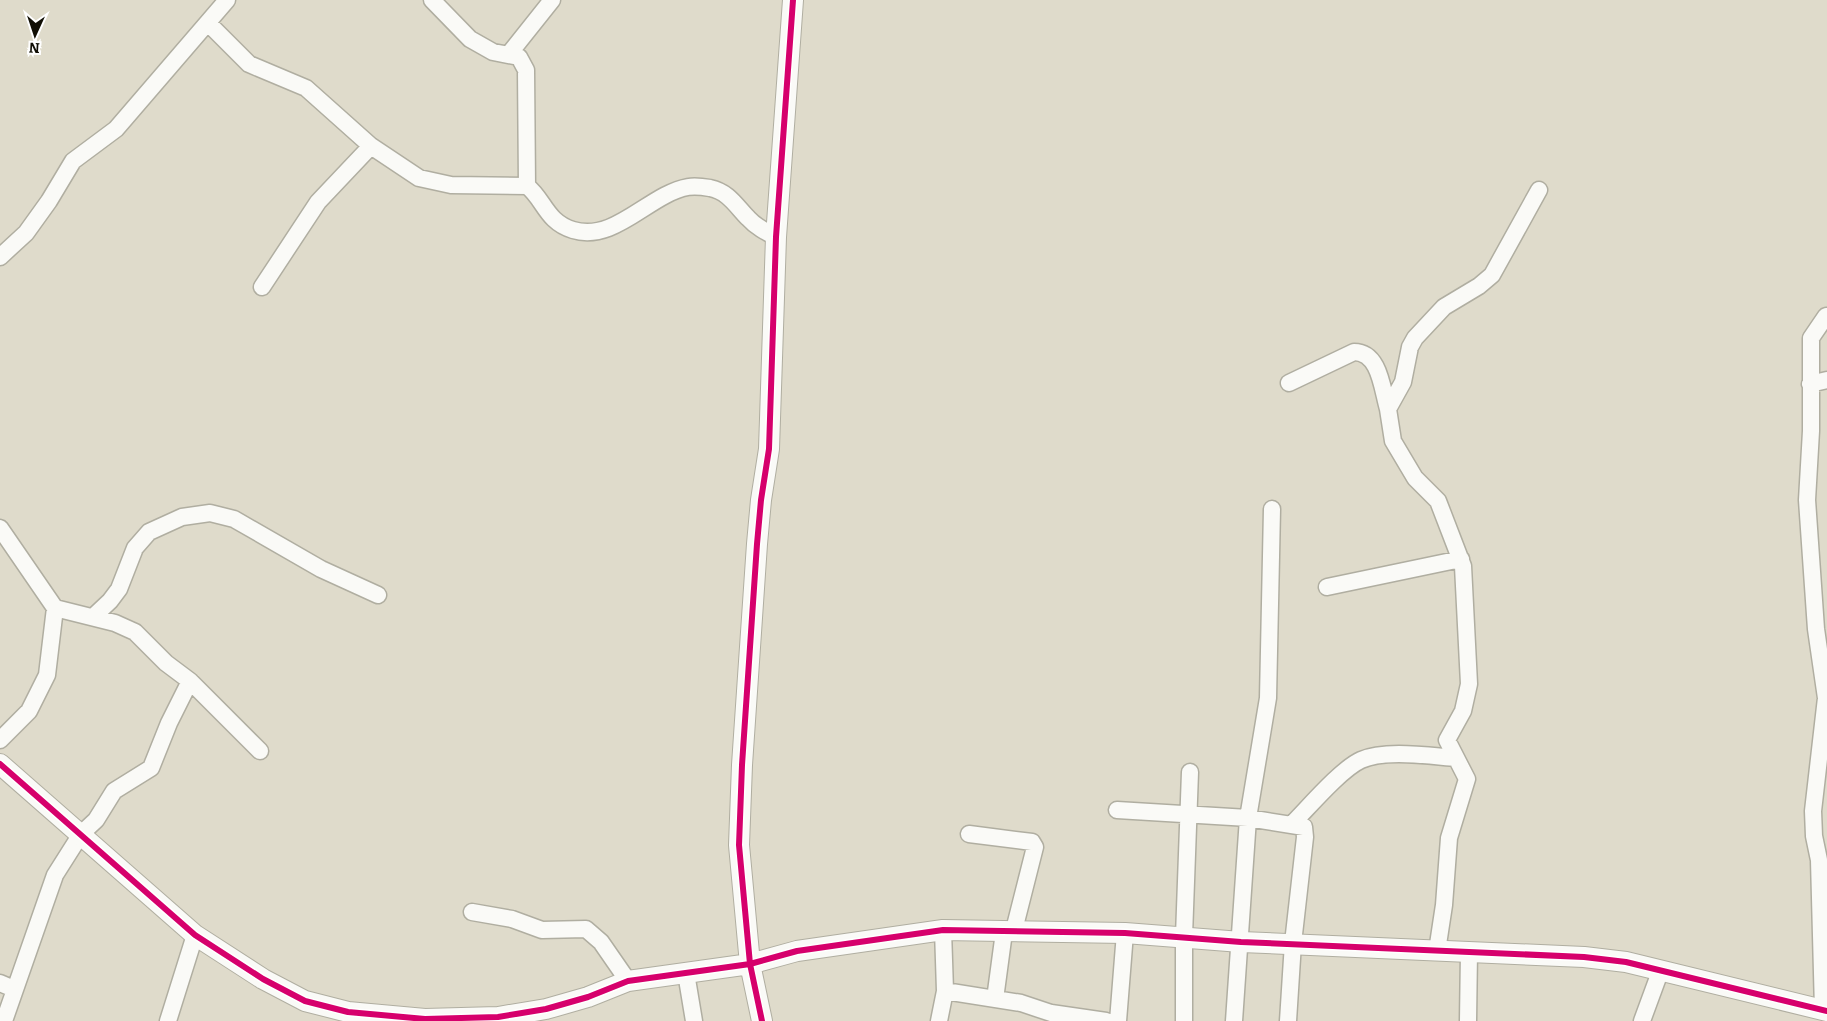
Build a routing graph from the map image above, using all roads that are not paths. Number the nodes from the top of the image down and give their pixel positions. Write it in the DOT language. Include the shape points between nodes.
graph roads {
  1 [pos="227,0"];
  2 [pos="432,0"];
  3 [pos="552,0"];
  4 [pos="793,0"];
  5 [pos="208,23"];
  6 [pos="509,54"];
  7 [pos="371,146"];
  8 [pos="527,186"];
  9 [pos="1539,190"];
  10 [pos="776,237"];
  11 [pos="0,257"];
  12 [pos="262,288"];
  13 [pos="1826,316"];
  14 [pos="1827,380"];
  15 [pos="1289,383"];
  16 [pos="1810,384"];
  17 [pos="1388,409"];
  18 [pos="1272,509"];
  19 [pos="0,528"];
  20 [pos="1461,558"];
  21 [pos="1327,588"];
  22 [pos="378,596"];
  23 [pos="55,608"];
  24 [pos="93,617"];
  25 [pos="1823,643"];
  26 [pos="190,680"];
  27 [pos="0,740"];
  28 [pos="260,751"];
  29 [pos="1456,758"];
  30 [pos="0,764"];
  31 [pos="1190,772"];
  32 [pos="1117,810"];
  33 [pos="1188,815"];
  34 [pos="1248,818"];
  35 [pos="1292,825"];
  36 [pos="82,834"];
  37 [pos="970,834"];
  38 [pos="472,912"];
  39 [pos="943,930"];
  40 [pos="1009,931"];
  41 [pos="1125,933"];
  42 [pos="195,935"];
  43 [pos="1184,936"];
  44 [pos="1242,942"];
  45 [pos="1292,943"];
  46 [pos="1438,951"];
  47 [pos="1468,952"];
  48 [pos="750,964"];
  49 [pos="1660,972"];
  50 [pos="686,973"];
  51 [pos="628,981"];
  52 [pos="7,986"];
  53 [pos="945,991"];
  54 [pos="995,999"];
  55 [pos="1825,1011"];
  56 [pos="547,1015"];
  57 [pos="345,1016"];
  58 [pos="1051,1017"];
  59 [pos="498,1019"];
  60 [pos="424,1020"];
  61 [pos="4,1021"];
  62 [pos="168,1021"];
  63 [pos="694,1021"];
  64 [pos="762,1021"];
  65 [pos="939,1021"];
  66 [pos="1106,1021"];
  67 [pos="1118,1021"];
  68 [pos="1184,1021"];
  69 [pos="1234,1021"];
  70 [pos="1288,1021"];
  71 [pos="1468,1021"];
  72 [pos="1642,1021"];
  1 -- 5 [label="street"];
  2 -- 6 [label="street" via="470,40 492,52"];
  3 -- 6 [label="street"];
  4 -- 10 [label="street"];
  5 -- 7 [label="street" via="249,64 306,88"];
  5 -- 11 [label="street" via="116,129 73,161 50,202 26,233"];
  6 -- 8 [label="street" via="519,57 526,70"];
  7 -- 8 [label="street" via="419,178 451,185"];
  7 -- 12 [label="street" via="318,202"];
  8 -- 10 [label="street" via="551,217 572,230 591,232 611,227 668,194 688,187 712,189 730,197 749,219"];
  9 -- 17 [label="street" via="1492,275 1444,307 1414,338 1403,382"];
  10 -- 48 [label="street" via="769,448 760,500 739,846"];
  13 -- 16 [label="street" via="1811,338"];
  14 -- 16 [label="street"];
  15 -- 17 [label="street" via="1354,352 1363,352 1370,356 1376,367"];
  16 -- 25 [label="street" via="1807,512"];
  17 -- 20 [label="street" via="1393,441 1415,478 1438,502"];
  18 -- 34 [label="street" via="1268,698"];
  19 -- 23 [label="street"];
  20 -- 21 [label="street"];
  20 -- 29 [label="street" via="1466,592 1469,684 1463,711 1447,740"];
  22 -- 24 [label="street" via="321,569 234,519 210,512 182,517 150,532 135,548 110,602"];
  23 -- 24 [label="street"];
  23 -- 27 [label="street" via="47,675 28,711"];
  24 -- 26 [label="street" via="135,632 166,663"];
  25 -- 55 [label="street" via="1826,698 1813,811 1819,860"];
  26 -- 28 [label="street"];
  26 -- 36 [label="street" via="151,768 114,791 96,820"];
  29 -- 35 [label="street" via="1389,755 1360,760 1348,768"];
  29 -- 46 [label="street" via="1468,779 1449,838"];
  30 -- 36 [label="street"];
  31 -- 33 [label="street"];
  32 -- 33 [label="street"];
  33 -- 34 [label="street"];
  33 -- 43 [label="street"];
  34 -- 35 [label="street"];
  34 -- 44 [label="street"];
  35 -- 45 [label="street" via="1304,827 1305,831"];
  36 -- 42 [label="street"];
  36 -- 52 [label="street" via="56,875"];
  37 -- 40 [label="street" via="1032,842 1035,847"];
  38 -- 51 [label="street" via="512,919 542,930 586,928 601,942"];
  39 -- 40 [label="street"];
  39 -- 48 [label="street" via="797,951"];
  39 -- 53 [label="street"];
  40 -- 41 [label="street"];
  40 -- 54 [label="street"];
  41 -- 43 [label="street"];
  41 -- 67 [label="street"];
  42 -- 57 [label="street" via="263,980"];
  42 -- 62 [label="street"];
  43 -- 44 [label="street"];
  43 -- 68 [label="street"];
  44 -- 45 [label="street"];
  44 -- 69 [label="street"];
  45 -- 46 [label="street"];
  45 -- 70 [label="street"];
  46 -- 47 [label="street"];
  47 -- 49 [label="street" via="1584,957 1626,962"];
  47 -- 71 [label="street"];
  48 -- 50 [label="street"];
  48 -- 64 [label="street"];
  49 -- 55 [label="street"];
  49 -- 72 [label="street"];
  50 -- 51 [label="street"];
  50 -- 63 [label="street"];
  51 -- 56 [label="street"];
  52 -- 61 [label="street"];
  53 -- 54 [label="street"];
  53 -- 65 [label="street"];
  54 -- 58 [label="street" via="1021,1003"];
  56 -- 59 [label="street"];
  57 -- 60 [label="street"];
  58 -- 66 [label="street"];
  59 -- 60 [label="street"];
}
